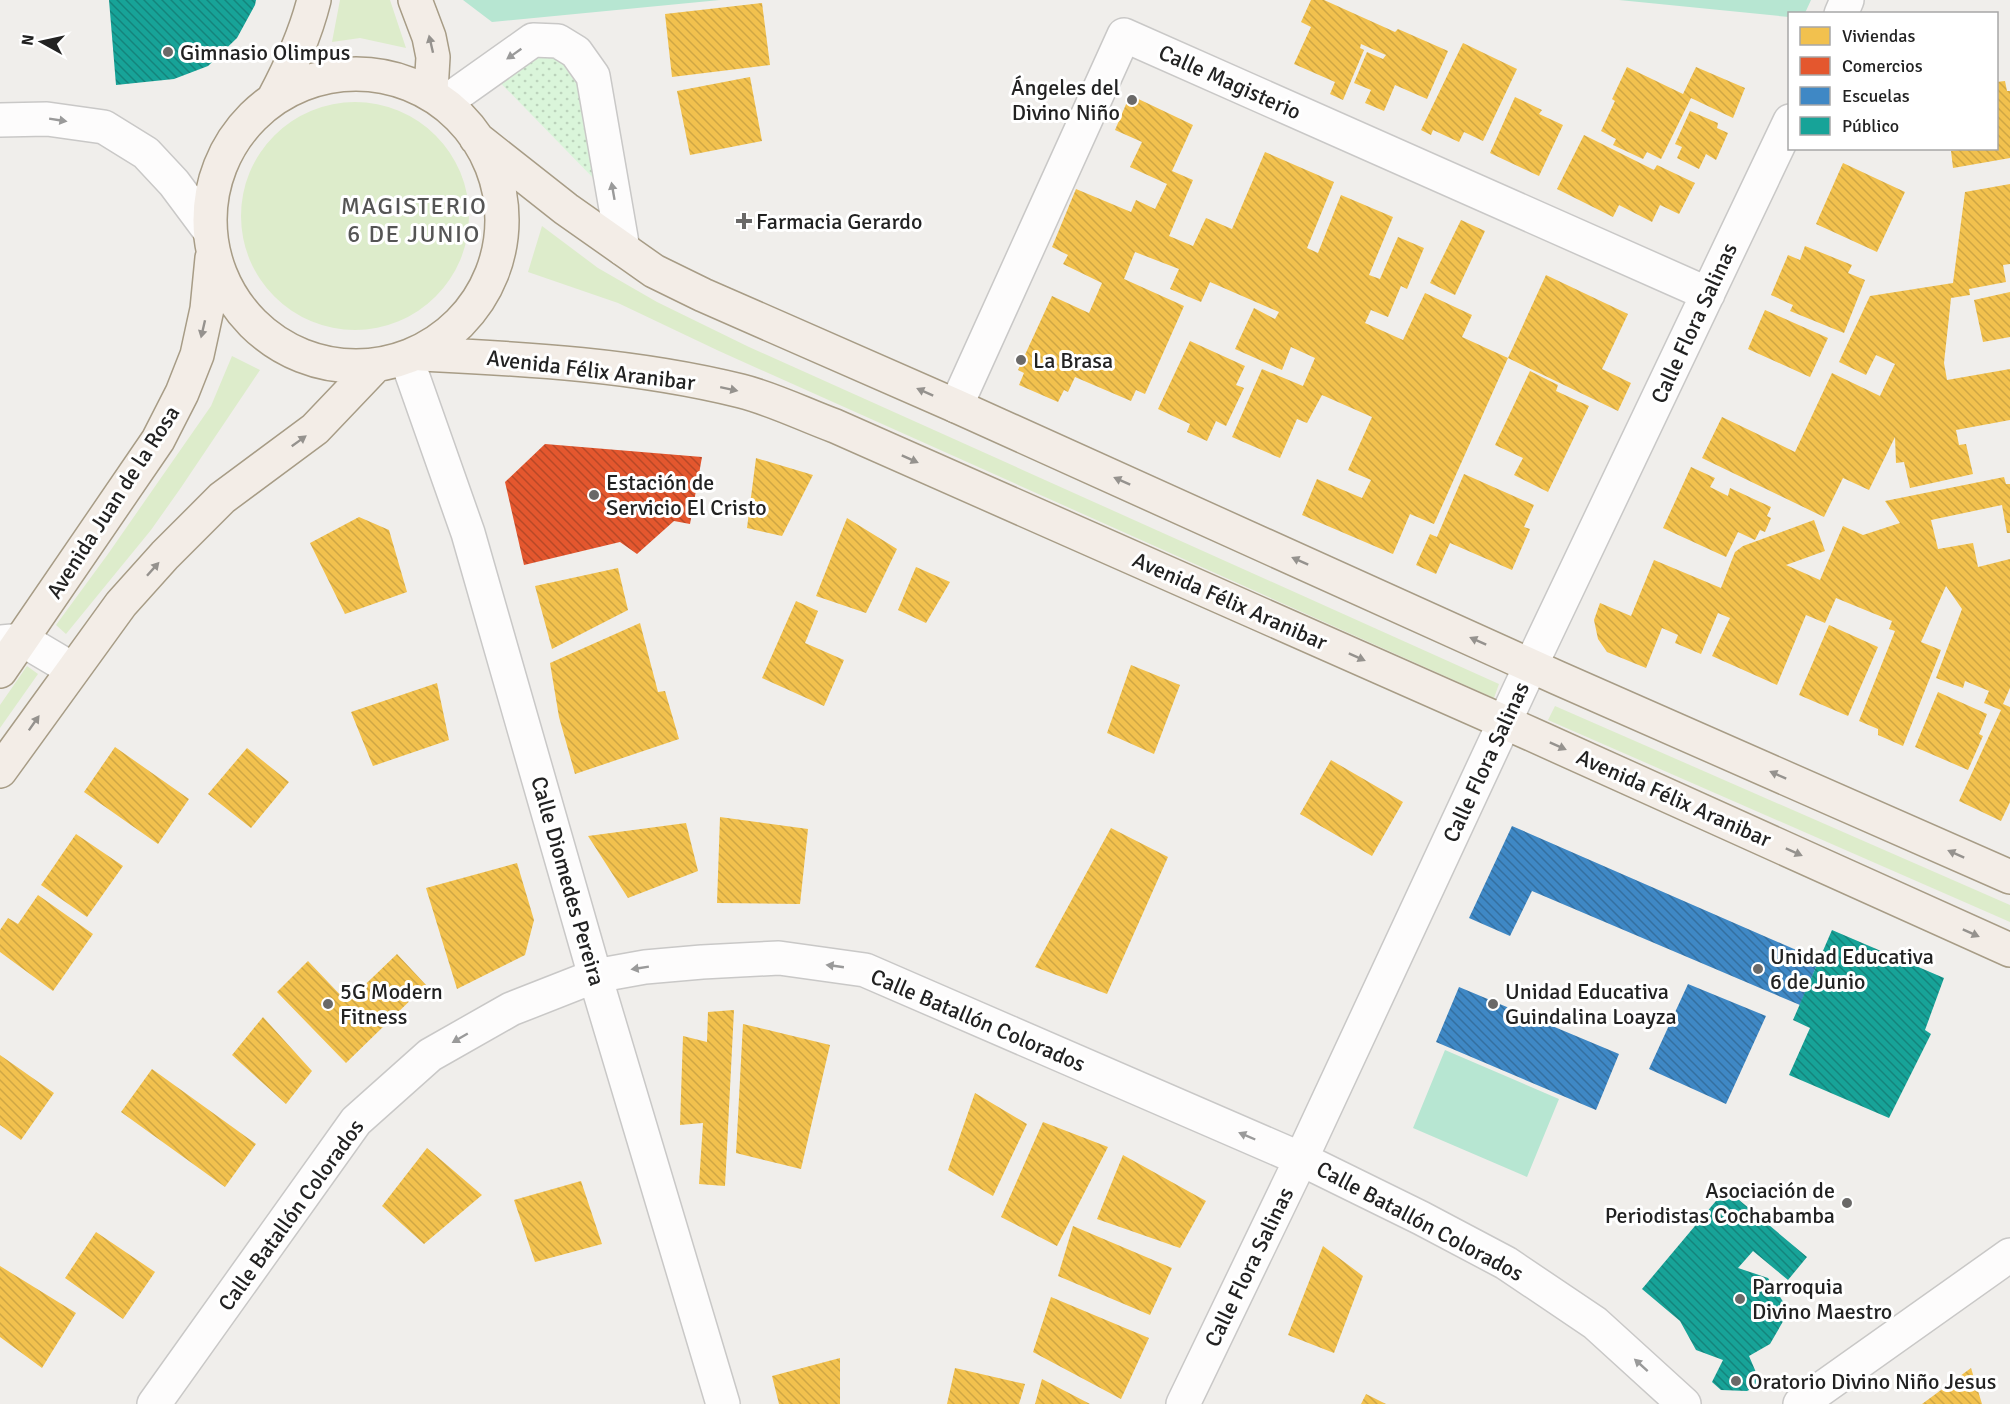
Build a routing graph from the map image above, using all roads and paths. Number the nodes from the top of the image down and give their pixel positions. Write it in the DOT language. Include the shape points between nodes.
graph roads {
  1 [pos="314,0"];
  2 [pos="415,0"];
  3 [pos="439,96"];
  4 [pos="274,98"];
  5 [pos="0,120"];
  6 [pos="1788,125"];
  7 [pos="476,138"];
  8 [pos="211,240"];
  9 [pos="623,249"];
  10 [pos="1708,294"];
  11 [pos="401,360"];
  12 [pos="956,406"];
  13 [pos="11,641"];
  14 [pos="1531,665"];
  15 [pos="72,669"];
  16 [pos="0,671"];
  17 [pos="1505,722"];
  18 [pos="0,771"];
  19 [pos="2010,878"];
  20 [pos="2010,950"];
  21 [pos="595,976"];
  22 [pos="1301,1159"];
  23 [pos="2010,1255"];
  24 [pos="154,1404"];
  25 [pos="723,1404"];
  26 [pos="1183,1404"];
  27 [pos="1684,1404"];
  28 [pos="1800,1404"];
  1 -- 4 [label="main road" via="294,62"];
  3 -- 2 [label="main road, one-way" via="429,37"];
  3 -- 4 [label="main road" via="388,76 344,74 319,79"];
  3 -- 7 [label="main road" via="464,118"];
  9 -- 3 [label="street, one-way" via="593,76 576,52 558,40 533,40"];
  4 -- 8 [label="main road, Avenida Juan de la Rosa" via="250,118 218,170 210,199"];
  5 -- 8 [label="street, one-way" via="47,119 104,127 146,153 174,183"];
  6 -- 10 [label="street, Calle Flora Salinas"];
  7 -- 9 [label="main road"];
  7 -- 11 [label="main road" via="489,161 501,212 495,263 474,305 454,329"];
  8 -- 11 [label="main road, Avenida Félix Aranibar" via="219,272 240,310 271,340 314,361 345,366"];
  8 -- 13 [label="main road, Avenida Juan de la Rosa, one-way" via="207,309 197,355 182,393 158,440"];
  12 -- 9 [label="main road, one-way" via="703,295 654,271"];
  10 -- 12 [label="street, Calle Magisterio" via="1124,35"];
  10 -- 14 [label="street, Calle Flora Salinas"];
  15 -- 11 [label="main road, one-way" via="121,604 222,498"];
  11 -- 17 [label="main road, Avenida Félix Aranibar, one-way" via="524,359 629,370 744,392 836,426"];
  11 -- 21 [label="street, Calle Diomedes Pereira" via="468,533"];
  14 -- 12 [label="main road, one-way"];
  13 -- 15 [label="street"];
  13 -- 16 [label="main road, Avenida Juan de la Rosa"];
  14 -- 17 [label="street, Calle Flora Salinas"];
  19 -- 14 [label="main road, one-way"];
  18 -- 15 [label="main road, one-way"];
  17 -- 20 [label="main road, Avenida Félix Aranibar, one-way"];
  17 -- 22 [label="street, Calle Flora Salinas"];
  22 -- 21 [label="street, Calle Batallón Colorados, one-way" via="865,970 779,958 645,967"];
  21 -- 24 [label="street, Calle Batallón Colorados, one-way" via="511,1009 430,1054 356,1121"];
  21 -- 25 [label="street, Calle Diomedes Pereira"];
  22 -- 26 [label="street, Calle Flora Salinas"];
  27 -- 22 [label="street, Calle Batallón Colorados, one-way" via="1595,1323 1506,1263"];
  23 -- 28 [label="street"];
}
